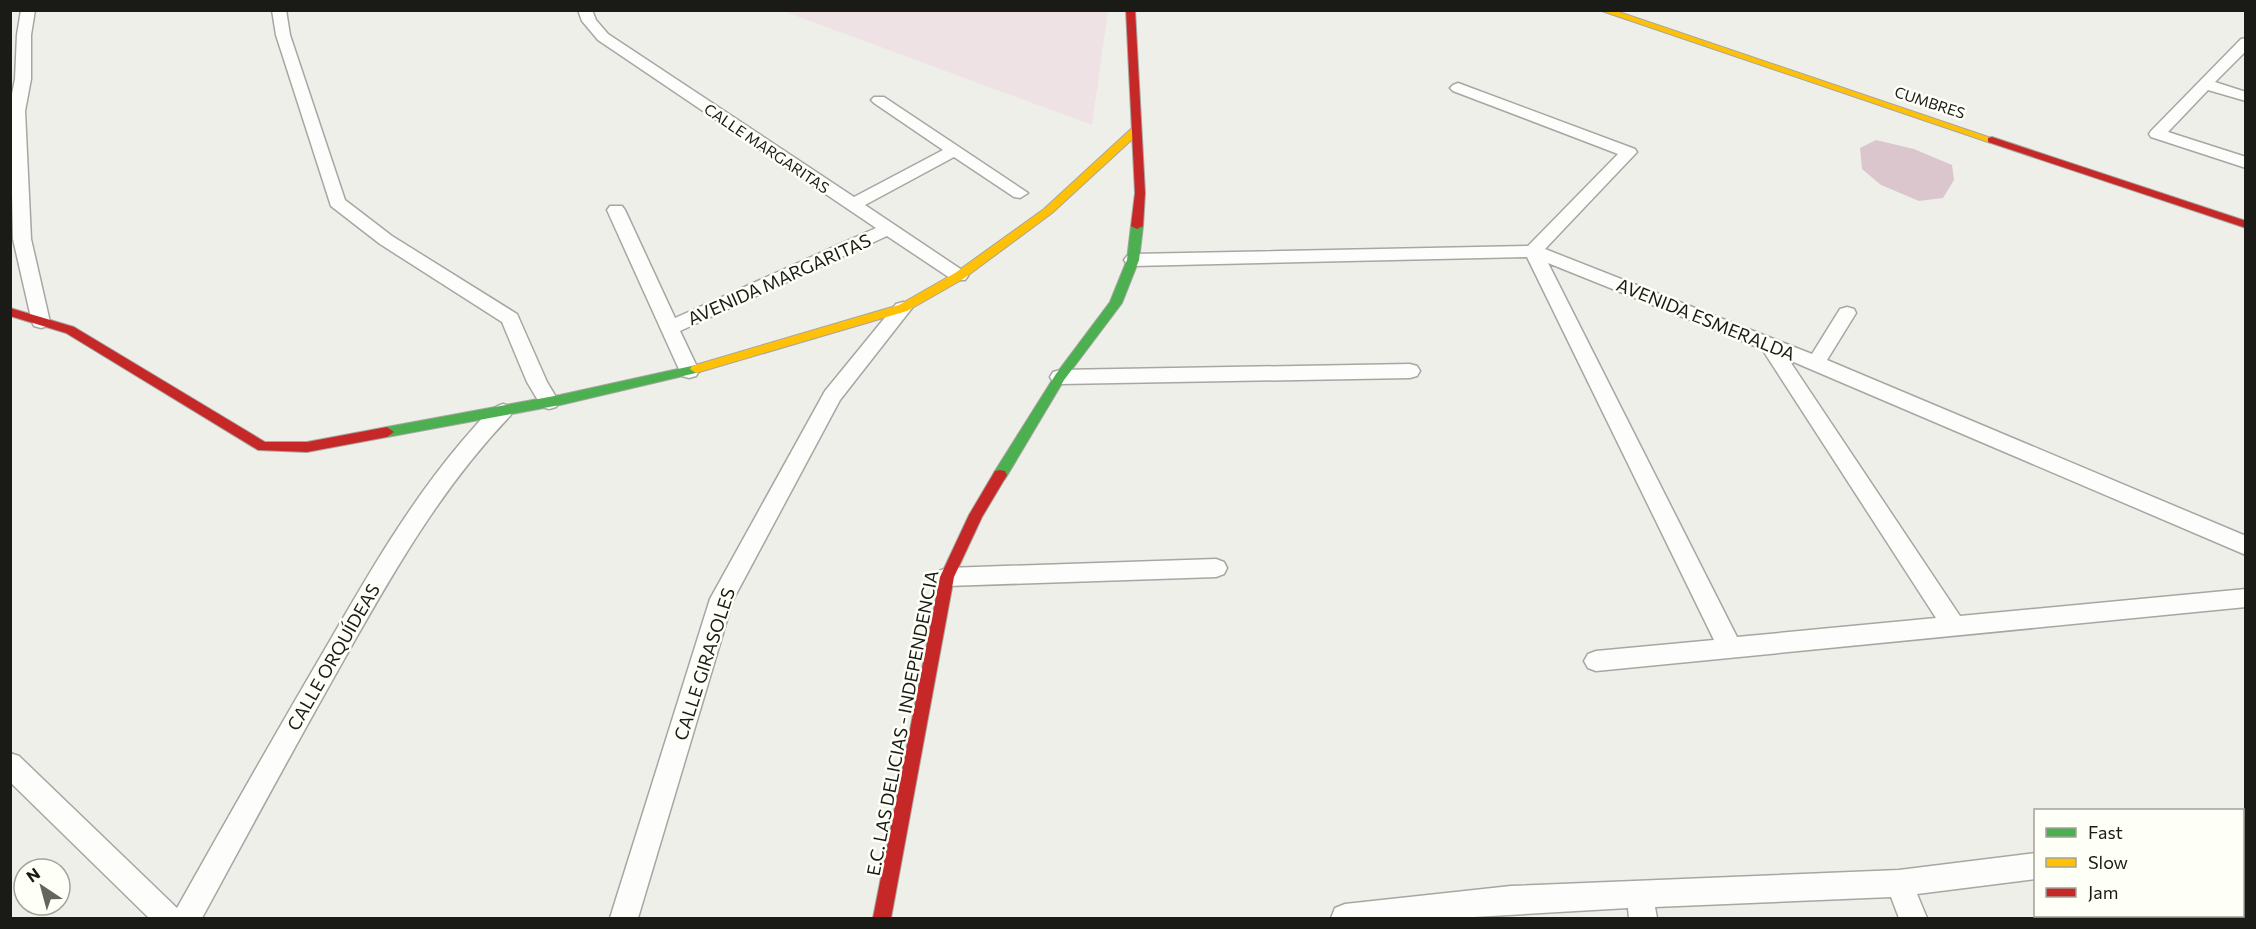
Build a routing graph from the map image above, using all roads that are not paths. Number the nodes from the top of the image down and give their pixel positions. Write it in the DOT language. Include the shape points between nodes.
graph roads {
  1 [pos="28,10"];
  2 [pos="279,10"];
  3 [pos="585,10"];
  4 [pos="1130,10"];
  5 [pos="1612,12"];
  6 [pos="2246,42"];
  7 [pos="2205,84"];
  8 [pos="1458,88"];
  9 [pos="2246,97"];
  10 [pos="879,100"];
  11 [pos="1135,131"];
  12 [pos="953,151"];
  13 [pos="2246,163"];
  14 [pos="1020,193"];
  15 [pos="852,205"];
  16 [pos="616,210"];
  17 [pos="2246,225"];
  18 [pos="888,229"];
  19 [pos="1533,251"];
  20 [pos="1133,260"];
  21 [pos="959,276"];
  22 [pos="903,308"];
  23 [pos="10,312"];
  24 [pos="1847,313"];
  25 [pos="41,322"];
  26 [pos="670,328"];
  27 [pos="1768,343"];
  28 [pos="1816,363"];
  29 [pos="689,371"];
  30 [pos="1410,371"];
  31 [pos="1060,377"];
  32 [pos="549,402"];
  33 [pos="503,411"];
  34 [pos="2246,546"];
  35 [pos="1216,568"];
  36 [pos="948,577"];
  37 [pos="2246,598"];
  38 [pos="1954,626"];
  39 [pos="1729,646"];
  40 [pos="1596,661"];
  41 [pos="10,764"];
  42 [pos="2034,866"];
  43 [pos="1899,883"];
  44 [pos="1641,906"];
  45 [pos="1512,909"];
  46 [pos="168,918"];
  47 [pos="187,918"];
  48 [pos="624,918"];
  49 [pos="882,918"];
  50 [pos="1345,918"];
  51 [pos="1913,918"];
  1 -- 25 [label="street" via="17,111 22,239"];
  2 -- 32 [label="street" via="283,35 337,202 386,240 510,318"];
  3 -- 15 [label="street, CALLE MARGARITAS" via="603,37"];
  4 -- 11 [label="street, E.C. LAS DELICIAS - INDEPENDENCIA"];
  5 -- 17 [label="street, CUMBRES"];
  6 -- 7 [label="street"];
  7 -- 9 [label="street"];
  7 -- 13 [label="street" via="2157,134"];
  8 -- 19 [label="street" via="1629,152"];
  10 -- 12 [label="street"];
  11 -- 20 [label="street, E.C. LAS DELICIAS - INDEPENDENCIA" via="1140,193"];
  11 -- 21 [label="street" via="1048,211"];
  12 -- 14 [label="street"];
  12 -- 15 [label="street"];
  15 -- 18 [label="street, CALLE MARGARITAS"];
  16 -- 26 [label="street"];
  18 -- 21 [label="street, CALLE MARGARITAS"];
  18 -- 26 [label="street, AVENIDA MARGARITAS"];
  19 -- 20 [label="street, AVENIDA ESMERALDA"];
  19 -- 27 [label="street, AVENIDA ESMERALDA"];
  19 -- 39 [label="street"];
  20 -- 31 [label="street, E.C. LAS DELICIAS - INDEPENDENCIA" via="1116,303"];
  21 -- 22 [label="street"];
  22 -- 29 [label="street"];
  22 -- 48 [label="street, CALLE GIRASOLES" via="832,396 722,599"];
  23 -- 25 [label="street"];
  24 -- 28 [label="street"];
  25 -- 33 [label="street" via="70,330 263,447 307,447"];
  26 -- 29 [label="street"];
  27 -- 28 [label="street, AVENIDA ESMERALDA"];
  27 -- 38 [label="street"];
  28 -- 34 [label="street, AVENIDA ESMERALDA"];
  29 -- 32 [label="street"];
  30 -- 31 [label="street"];
  31 -- 36 [label="street, E.C. LAS DELICIAS - INDEPENDENCIA" via="976,515"];
  32 -- 33 [label="street"];
  33 -- 47 [label="street, CALLE ORQUÍDEAS" via="438,484 380,576 267,770"];
  35 -- 36 [label="street"];
  36 -- 49 [label="street, E.C. LAS DELICIAS - INDEPENDENCIA"];
  37 -- 38 [label="street"];
  38 -- 39 [label="street"];
  39 -- 40 [label="street"];
  41 -- 46 [label="street"];
  42 -- 43 [label="street"];
  43 -- 44 [label="street"];
  43 -- 51 [label="street"];
  44 -- 45 [label="street"];
  45 -- 50 [label="street" via="1422,908"];
}
